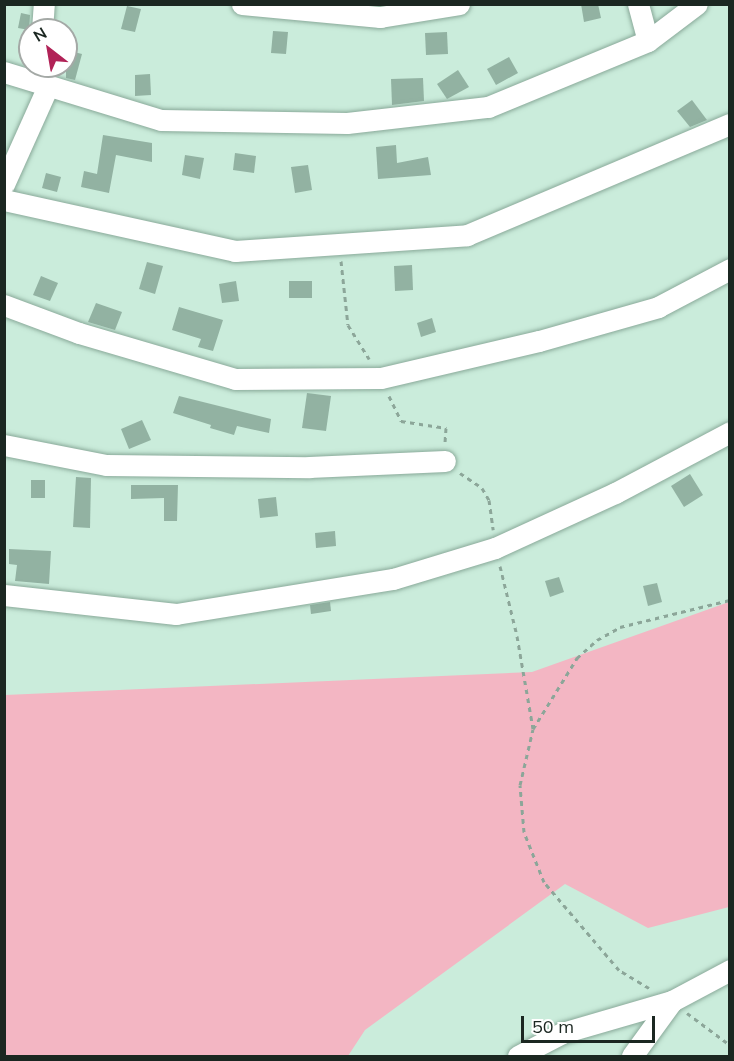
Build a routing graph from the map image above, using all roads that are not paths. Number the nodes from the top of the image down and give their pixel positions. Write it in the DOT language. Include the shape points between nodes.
graph roads {
  1 [pos="242,4"];
  2 [pos="459,4"];
  3 [pos="638,4"];
  4 [pos="697,4"];
  5 [pos="648,41"];
  6 [pos="39,78"];
  7 [pos="729,124"];
  8 [pos="4,184"];
  9 [pos="4,200"];
  10 [pos="729,269"];
  11 [pos="4,305"];
  12 [pos="729,432"];
  13 [pos="4,445"];
  14 [pos="444,461"];
  15 [pos="4,595"];
  16 [pos="729,970"];
  17 [pos="672,1001"];
  18 [pos="518,1056"];
  19 [pos="632,1056"];
  1 -- 2 [label="street" via="380,17"];
  3 -- 5 [label="street"];
  4 -- 5 [label="street"];
  5 -- 6 [label="street" via="488,107 347,123 161,120"];
  6 -- 8 [label="street"];
  7 -- 9 [label="street" via="467,236 235,251"];
  10 -- 11 [label="street" via="658,307 539,341 381,378 235,379 79,333"];
  12 -- 15 [label="street" via="615,493 495,548 393,579 176,614"];
  13 -- 14 [label="street" via="106,465 309,466"];
  16 -- 17 [label="street"];
  17 -- 18 [label="street" via="562,1033"];
  17 -- 19 [label="street"];
}
